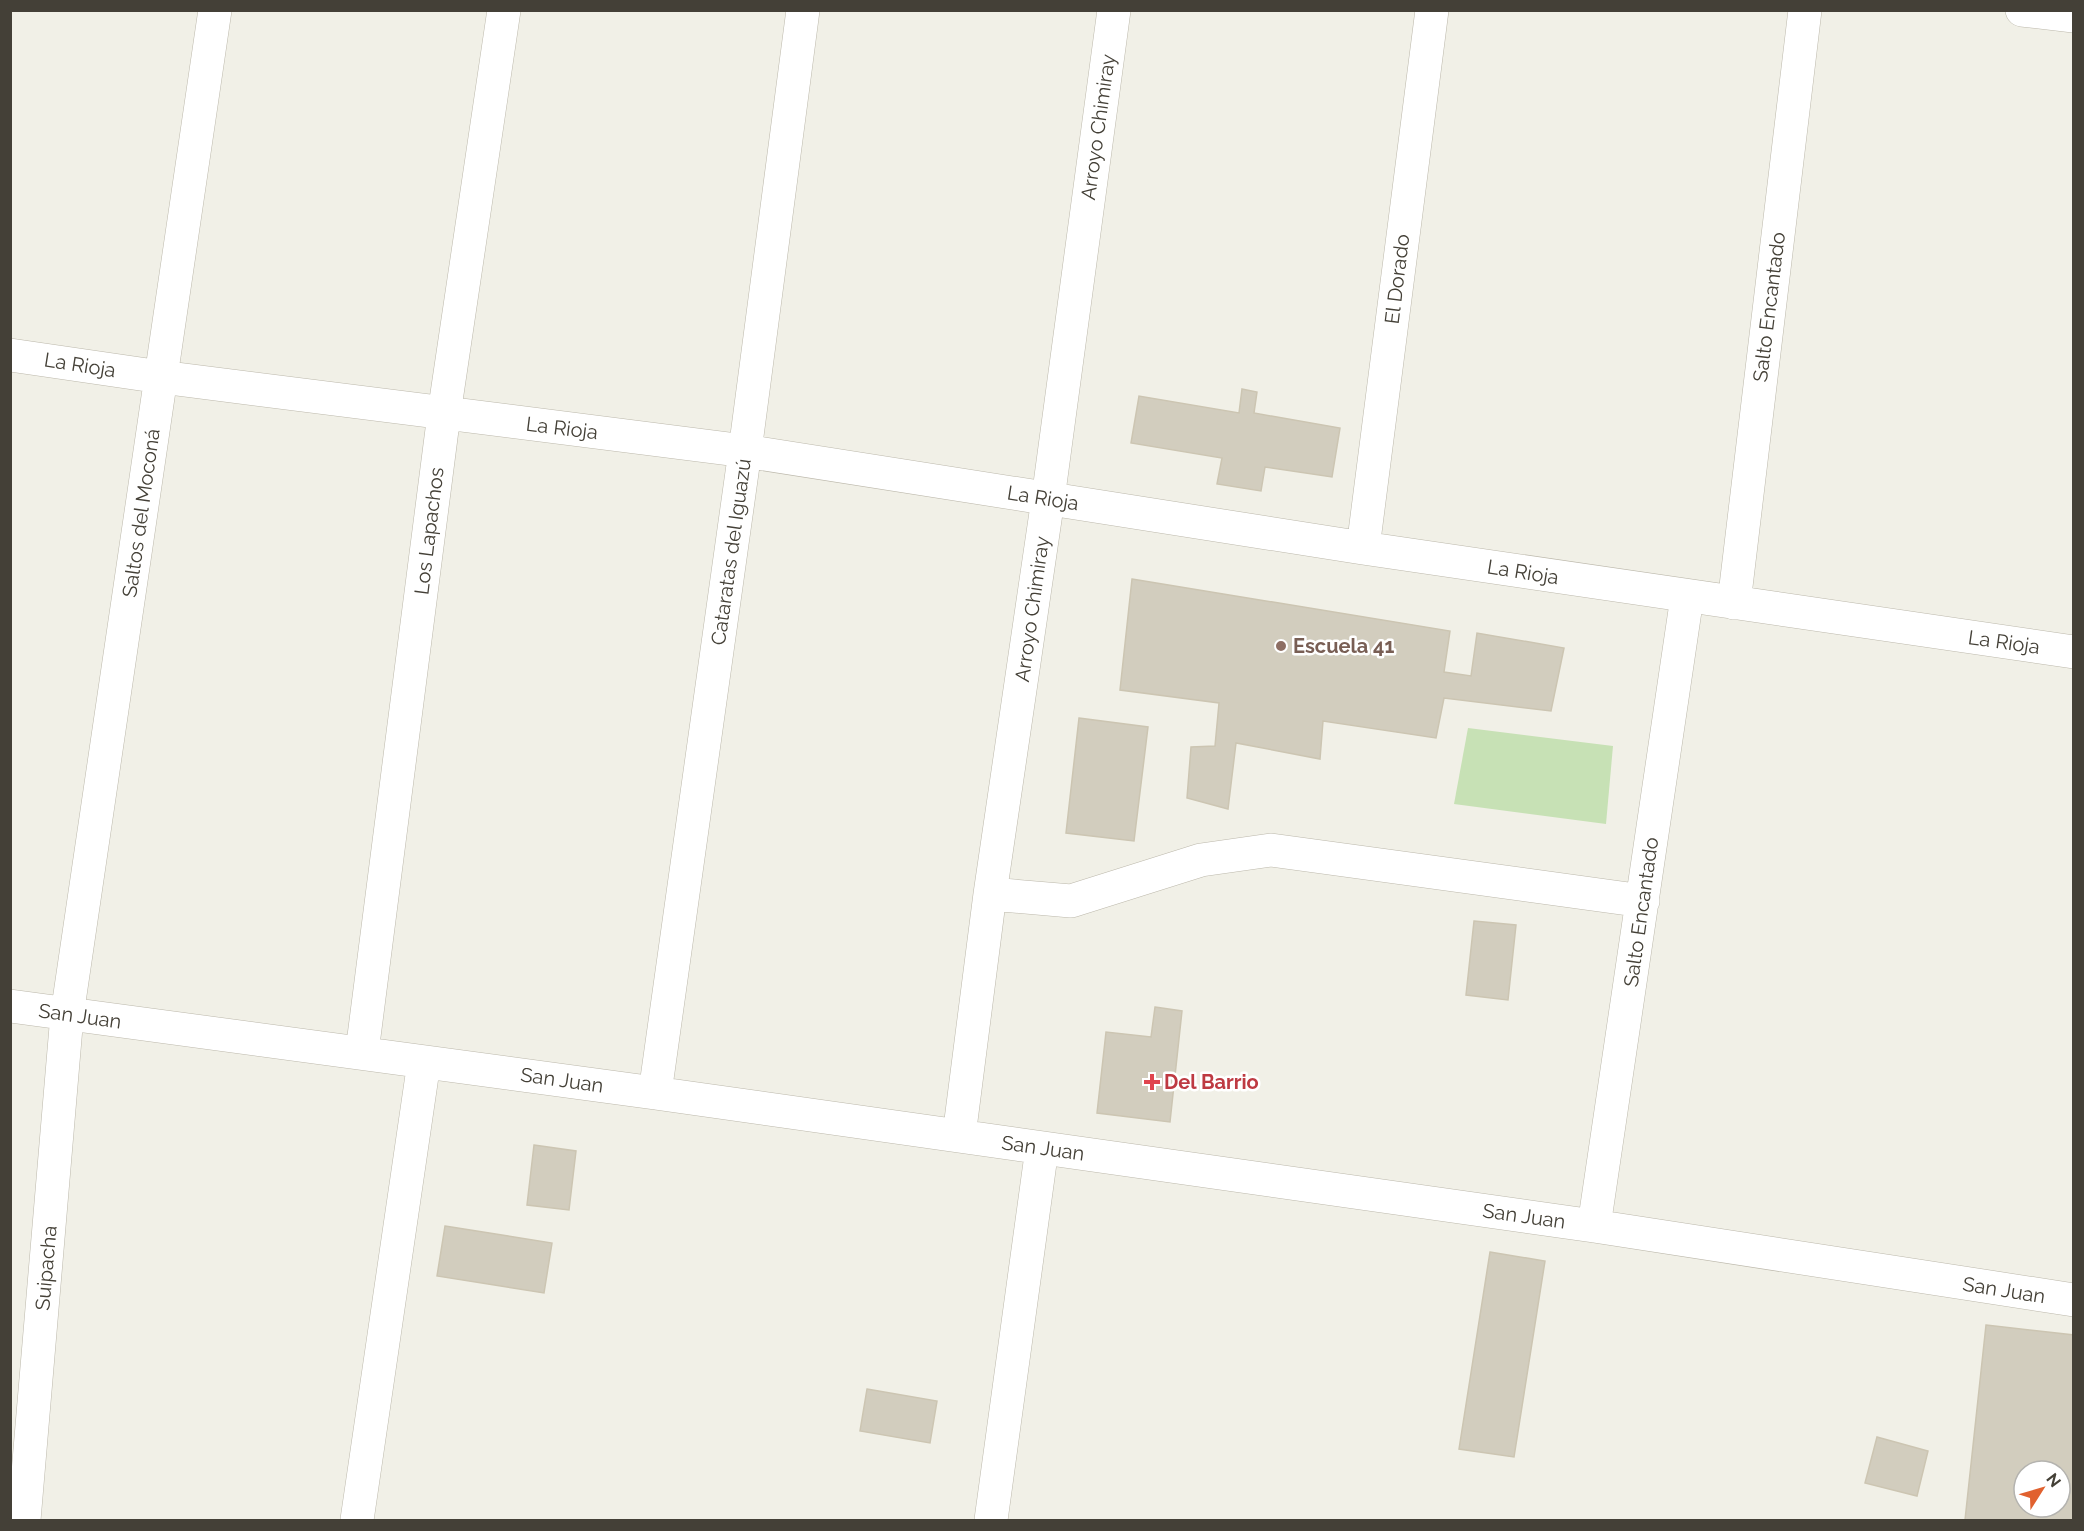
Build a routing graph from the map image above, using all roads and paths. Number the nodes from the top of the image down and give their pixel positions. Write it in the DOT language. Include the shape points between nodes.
graph roads {
  1 [pos="215,10"];
  2 [pos="504,10"];
  3 [pos="803,10"];
  4 [pos="1114,10"];
  5 [pos="1432,10"];
  6 [pos="1805,10"];
  7 [pos="2022,10"];
  8 [pos="2073,16"];
  9 [pos="10,355"];
  10 [pos="161,377"];
  11 [pos="444,414"];
  12 [pos="745,451"];
  13 [pos="1048,499"];
  14 [pos="1362,548"];
  15 [pos="1687,597"];
  16 [pos="1734,603"];
  17 [pos="2073,652"];
  18 [pos="990,894"];
  19 [pos="1642,901"];
  20 [pos="10,1006"];
  21 [pos="67,1015"];
  22 [pos="362,1052"];
  23 [pos="424,1062"];
  24 [pos="655,1093"];
  25 [pos="959,1136"];
  26 [pos="1042,1148"];
  27 [pos="1594,1226"];
  28 [pos="2073,1300"];
  29 [pos="24,1521"];
  30 [pos="357,1521"];
  31 [pos="991,1521"];
  1 -- 10 [label="street, Saltos del Moconá"];
  2 -- 11 [label="street, Los Lapachos"];
  3 -- 12 [label="street, Cataratas del Iguazú"];
  4 -- 13 [label="street, Arroyo Chimiray"];
  5 -- 14 [label="street, El Dorado"];
  6 -- 16 [label="street, Salto Encantado"];
  7 -- 8 [label="street"];
  9 -- 10 [label="street, La Rioja"];
  10 -- 11 [label="street, La Rioja"];
  10 -- 21 [label="street, Saltos del Moconá"];
  11 -- 12 [label="street, La Rioja"];
  11 -- 22 [label="street, Los Lapachos"];
  12 -- 13 [label="street, La Rioja"];
  12 -- 24 [label="street, Cataratas del Iguazú"];
  13 -- 14 [label="street, La Rioja"];
  13 -- 18 [label="street, Arroyo Chimiray"];
  14 -- 15 [label="street, La Rioja"];
  15 -- 16 [label="street, La Rioja"];
  15 -- 19 [label="street, Salto Encantado"];
  16 -- 17 [label="street, La Rioja"];
  18 -- 19 [label="street" via="1071,901 1201,860 1271,850"];
  18 -- 25 [label="street, Arroyo Chimiray"];
  19 -- 27 [label="street, Salto Encantado"];
  20 -- 21 [label="street, San Juan"];
  21 -- 22 [label="street, San Juan"];
  21 -- 29 [label="street, Suipacha"];
  22 -- 23 [label="street, San Juan"];
  23 -- 24 [label="street, San Juan"];
  23 -- 30 [label="street"];
  24 -- 25 [label="street, San Juan"];
  25 -- 26 [label="street, San Juan"];
  26 -- 27 [label="street, San Juan"];
  26 -- 31 [label="street"];
  27 -- 28 [label="street, San Juan"];
}
